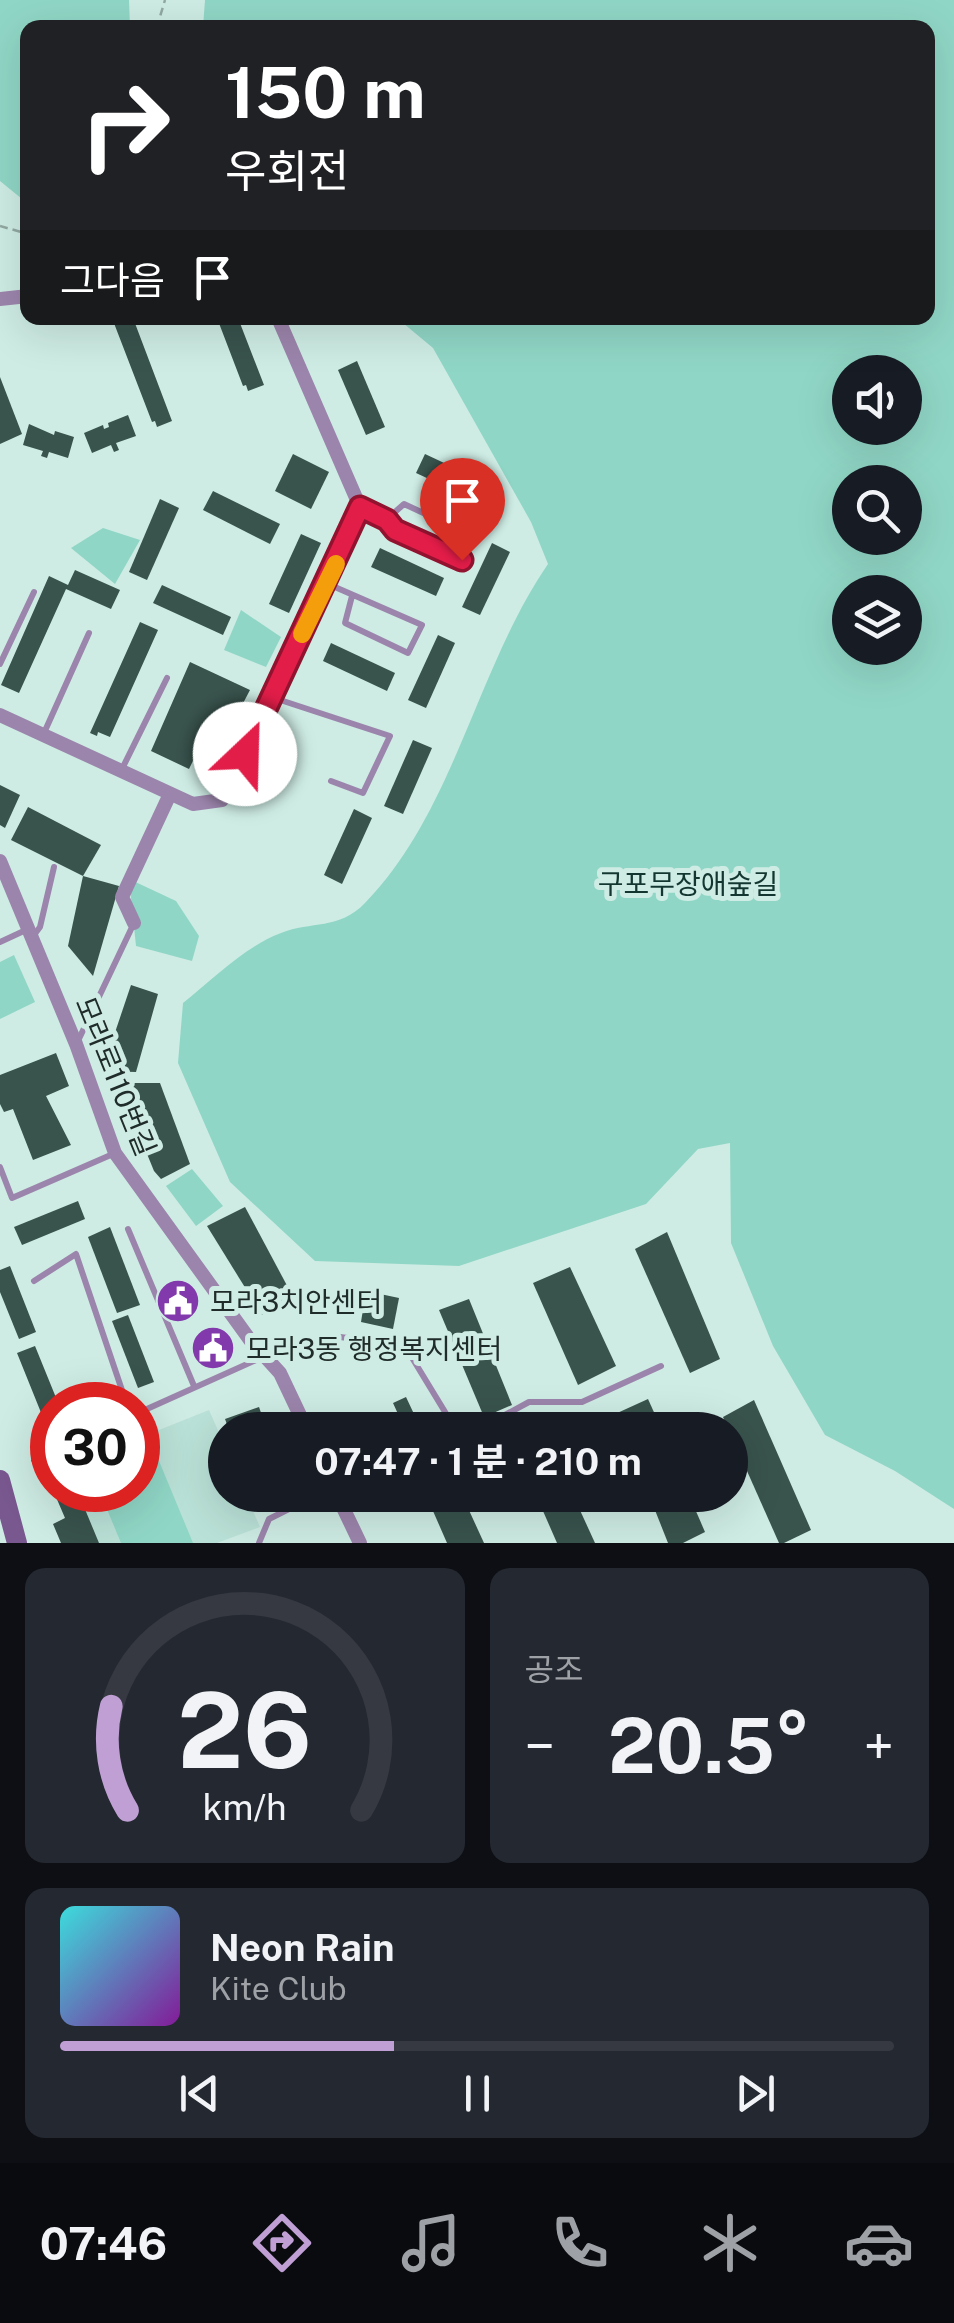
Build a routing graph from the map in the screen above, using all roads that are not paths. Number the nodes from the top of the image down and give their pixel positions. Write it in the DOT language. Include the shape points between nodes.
graph roads {
  1 [pos="281,325"];
  2 [pos="360,507"];
  3 [pos="387,520"];
  4 [pos="327,584"];
  5 [pos="34,592"];
  6 [pos="352,596"];
  7 [pos="89,633"];
  8 [pos="0,664"];
  9 [pos="167,678"];
  10 [pos="270,696"];
  11 [pos="0,715"];
  12 [pos="43,735"];
  13 [pos="210,735"];
  14 [pos="245,754"];
  15 [pos="121,771"];
  16 [pos="330,781"];
  17 [pos="170,794"];
  18 [pos="0,861"];
  19 [pos="54,867"];
  20 [pos="134,924"];
  21 [pos="32,932"];
  22 [pos="0,942"];
  23 [pos="76,1044"];
  24 [pos="114,1153"];
  25 [pos="0,1167"];
  26 [pos="128,1229"];
  27 [pos="34,1281"];
  28 [pos="264,1356"];
  29 [pos="660,1366"];
  30 [pos="119,1382"];
  31 [pos="194,1386"];
  32 [pos="160,1402"];
  33 [pos="298,1412"];
  34 [pos="445,1412"];
  35 [pos="510,1412"];
  36 [pos="0,1480"];
  37 [pos="283,1512"];
  38 [pos="345,1512"];
  39 [pos="17,1543"];
  40 [pos="259,1543"];
  41 [pos="360,1543"];
  1 -- 2 [label="street"];
  2 -- 3 [label="lane"];
  2 -- 4 [label="street"];
  3 -- 3 [label="lane" via="404,504 474,536 462,560 395,530"];
  4 -- 6 [label="lane"];
  4 -- 10 [label="street"];
  5 -- 8 [label="lane"];
  6 -- 6 [label="lane" via="422,625 408,653 345,623"];
  7 -- 12 [label="lane"];
  9 -- 15 [label="lane"];
  10 -- 14 [label="street"];
  10 -- 16 [label="lane" via="390,736 363,794"];
  11 -- 12 [label="street"];
  12 -- 15 [label="street"];
  13 -- 14 [label="lane"];
  14 -- 17 [label="street" via="222,800 193,804"];
  15 -- 17 [label="street"];
  17 -- 20 [label="street" via="122,897"];
  18 -- 21 [label="street, 모라로110번길"];
  19 -- 21 [label="lane" via="40,927"];
  20 -- 23 [label="lane"];
  21 -- 22 [label="lane"];
  21 -- 23 [label="street, 모라로110번길"];
  23 -- 24 [label="street, 모라로110번길"];
  24 -- 25 [label="lane" via="12,1198"];
  24 -- 28 [label="street, 모라로110번길"];
  26 -- 31 [label="lane"];
  27 -- 30 [label="lane" via="76,1254"];
  28 -- 31 [label="lane"];
  28 -- 33 [label="street, 모라로110번길"];
  28 -- 34 [label="lane" via="333,1336 398,1345 412,1356"];
  29 -- 35 [label="lane" via="582,1402 529,1402"];
  31 -- 32 [label="lane"];
  36 -- 39 [label="main road"];
  37 -- 40 [label="lane" via="269,1519"];
  38 -- 41 [label="street"];
}
